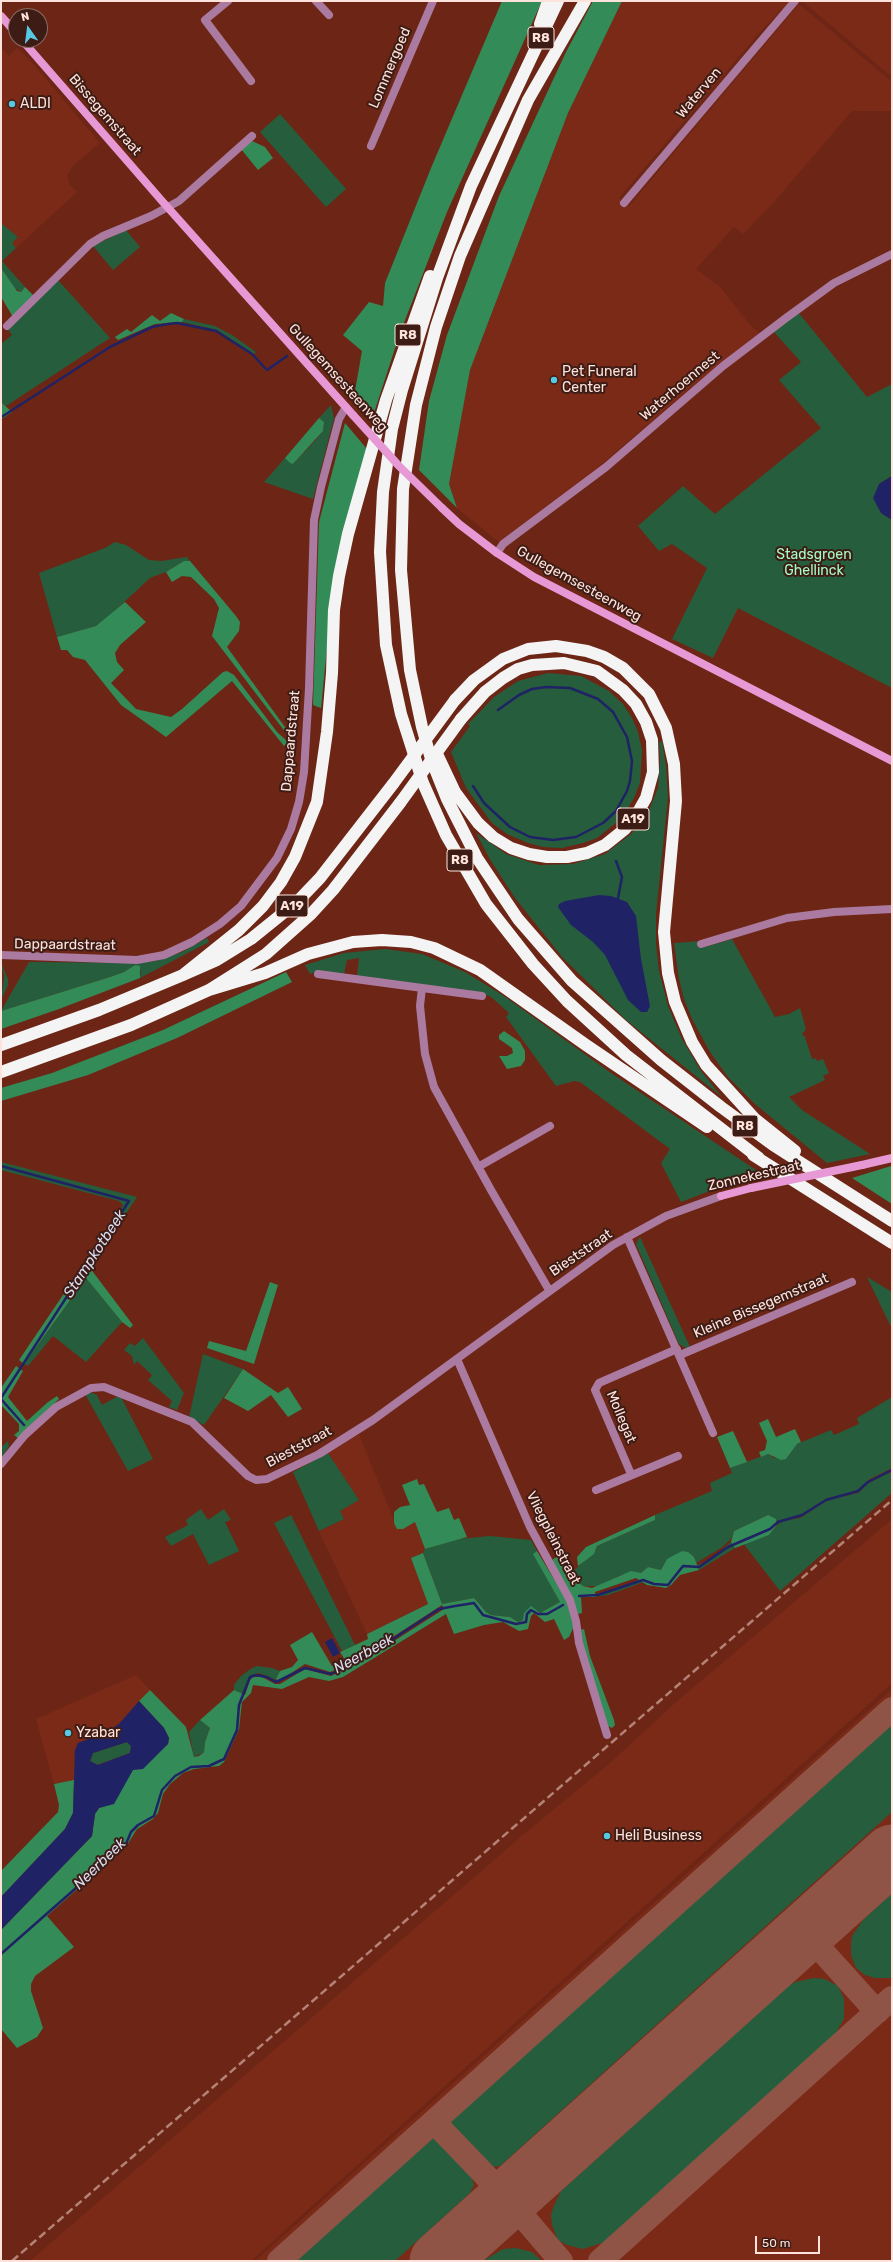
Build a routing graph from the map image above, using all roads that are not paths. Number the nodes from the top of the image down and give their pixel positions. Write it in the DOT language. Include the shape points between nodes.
graph roads {
  1 [pos="228,1"];
  2 [pos="316,1"];
  3 [pos="433,1"];
  4 [pos="548,1"];
  5 [pos="558,1"];
  6 [pos="575,1"];
  7 [pos="585,1"];
  8 [pos="795,1"];
  9 [pos="329,15"];
  10 [pos="1,16"];
  11 [pos="8,24"];
  12 [pos="29,48"];
  13 [pos="545,69"];
  14 [pos="523,76"];
  15 [pos="251,81"];
  16 [pos="252,136"];
  17 [pos="371,146"];
  18 [pos="471,186"];
  19 [pos="624,203"];
  20 [pos="168,208"];
  21 [pos="892,254"];
  22 [pos="241,289"];
  23 [pos="7,326"];
  24 [pos="346,407"];
  25 [pos="497,553"];
  26 [pos="416,697"];
  27 [pos="892,761"];
  28 [pos="892,909"];
  29 [pos="701,944"];
  30 [pos="1,955"];
  31 [pos="318,974"];
  32 [pos="183,975"];
  33 [pos="422,988"];
  34 [pos="209,990"];
  35 [pos="482,996"];
  36 [pos="1,1045"];
  37 [pos="1,1072"];
  38 [pos="550,1126"];
  39 [pos="759,1158"];
  40 [pos="892,1158"];
  41 [pos="478,1167"];
  42 [pos="872,1208"];
  43 [pos="892,1221"];
  44 [pos="627,1237"];
  45 [pos="892,1243"];
  46 [pos="852,1282"];
  47 [pos="549,1290"];
  48 [pos="678,1352"];
  49 [pos="457,1359"];
  50 [pos="713,1433"];
  51 [pos="678,1456"];
  52 [pos="1,1464"];
  53 [pos="632,1474"];
  54 [pos="596,1490"];
  55 [pos="608,1735"];
  1 -- 15 [label="street" via="205,20"];
  2 -- 9 [label="street"];
  3 -- 17 [label="street, Lommergoed"];
  4 -- 14 [label="highway"];
  5 -- 14 [label="highway, R8"];
  6 -- 13 [label="highway, R8"];
  7 -- 13 [label="highway"];
  8 -- 19 [label="street, Waterven"];
  10 -- 11 [label="street"];
  12 -- 20 [label="street, Bissegemstraat"];
  13 -- 26 [label="highway, R8" via="528,100 460,256 436,327 416,405 403,489 401,555 404,616"];
  14 -- 18 [label="highway, R8"];
  16 -- 20 [label="street"];
  18 -- 32 [label="highway, R8" via="462,195 418,305 386,400 348,534 334,610 332,673 323,772 308,829 281,882 263,906 239,930"];
  18 -- 39 [label="highway, R8" via="416,342 392,429 383,492 380,552 386,645 411,748 435,811 459,859 486,904 533,964 567,1002 626,1055"];
  20 -- 22 [label="street, Bissegemstraat"];
  20 -- 23 [label="street" via="90,244"];
  21 -- 25 [label="street, Waterhoennest" via="834,283 723,366 606,467 503,544"];
  22 -- 24 [label="street, Gullegemsesteenweg"];
  24 -- 25 [label="street, Gullegemsesteenweg, bridge" via="399,466 442,508"];
  24 -- 30 [label="street, Dappaardstraat" via="339,419 314,520 304,772 291,828 277,858 241,906 220,924 192,942 164,955 137,960"];
  25 -- 27 [label="street, Gullegemsesteenweg" via="552,587"];
  26 -- 34 [label="highway, A19, bridge" via="442,765 459,798 478,824 511,848 547,858 587,853 616,838 637,814 646,798 653,772 652,740 636,704 623,690 596,671 575,664 557,662 518,669 485,692 461,719 400,803 312,914 266,954"];
  26 -- 42 [label="highway, R8" via="431,759 461,830 500,893 549,956 572,981 628,1032 688,1082 773,1145"];
  28 -- 29 [label="street" via="787,918"];
  31 -- 33 [label="street"];
  32 -- 36 [label="highway, A19" via="98,1010"];
  32 -- 42 [label="highway, A19, bridge" via="217,960 251,939 298,901 320,878 455,700 474,680 503,659 528,649 556,646 587,651 623,668 649,694 666,728 674,764 676,801 664,932 668,973 680,1016 706,1065 737,1101 780,1140"];
  33 -- 35 [label="street"];
  33 -- 41 [label="street, Bieststraat" via="420,1006 430,1075 439,1099"];
  34 -- 37 [label="highway" via="131,1025"];
  34 -- 39 [label="highway" via="265,973 308,954 352,942 403,941 434,948 480,970 681,1110"];
  38 -- 41 [label="street"];
  39 -- 45 [label="highway, R8"];
  40 -- 44 [label="street, Zonnekestraat, bridge" via="721,1196 666,1216"];
  41 -- 47 [label="street, Bieststraat"];
  42 -- 43 [label="highway, R8"];
  44 -- 47 [label="street, Bieststraat"];
  44 -- 48 [label="street"];
  46 -- 48 [label="street, Kleine Bissegemstraat"];
  47 -- 49 [label="street, Bieststraat"];
  48 -- 50 [label="street"];
  48 -- 53 [label="street, Mollegat" via="599,1383 595,1390"];
  49 -- 52 [label="street, Bieststraat" via="373,1420 319,1454 267,1479 256,1480 248,1476 192,1422 104,1387 91,1388 56,1407 25,1434"];
  49 -- 55 [label="street, Vliegpleinstraat" via="530,1527 570,1600 579,1643"];
  51 -- 53 [label="street"];
  53 -- 54 [label="street"];
}
